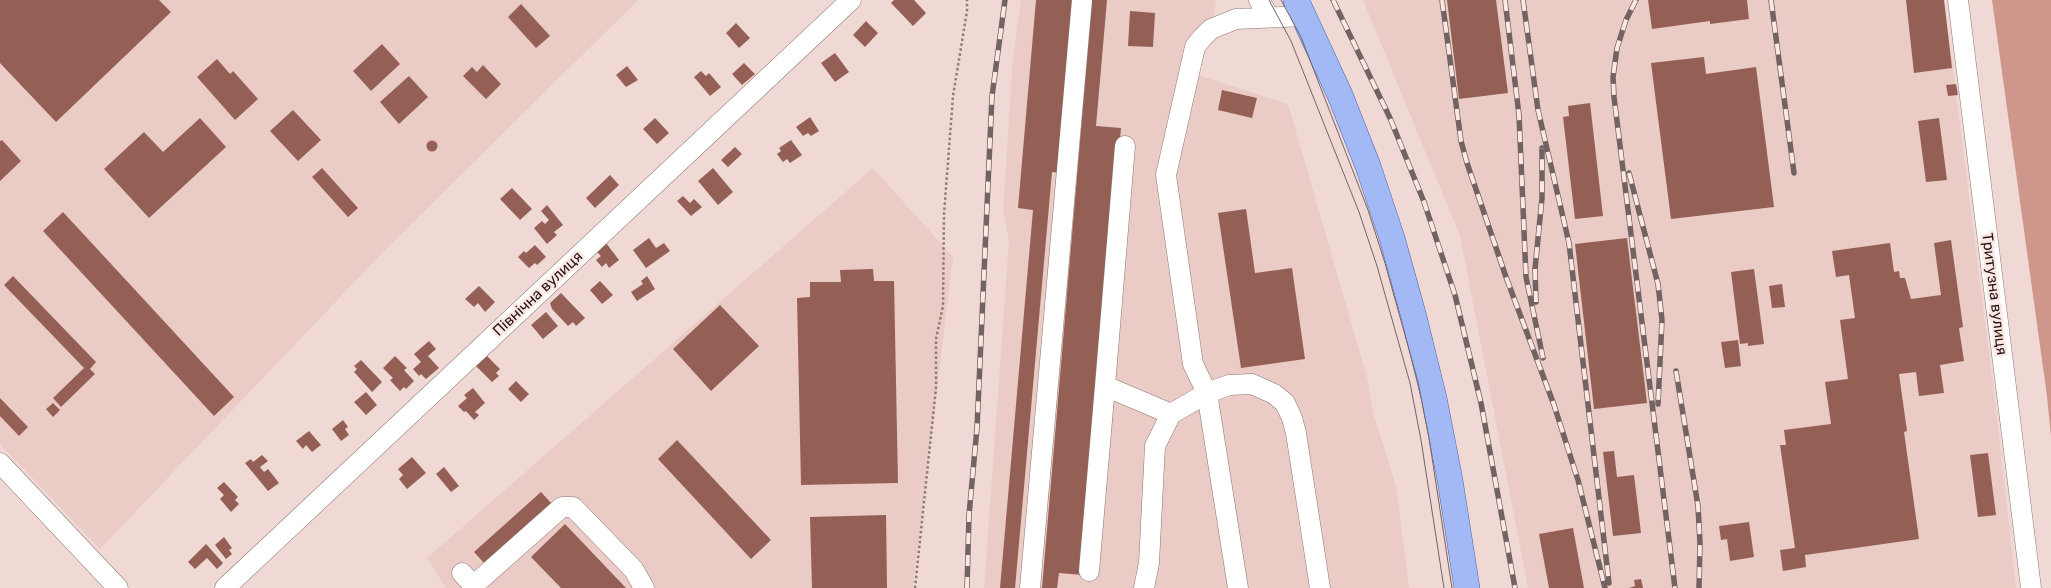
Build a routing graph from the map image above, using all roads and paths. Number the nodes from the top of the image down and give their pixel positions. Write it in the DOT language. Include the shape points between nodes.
graph roads {
  1 [pos="851,0"];
  2 [pos="967,0"];
  3 [pos="1082,0"];
  4 [pos="1259,0"];
  5 [pos="1958,0"];
  6 [pos="1300,8"];
  7 [pos="1269,17"];
  8 [pos="1125,146"];
  9 [pos="1104,386"];
  10 [pos="1207,393"];
  11 [pos="1171,414"];
  12 [pos="0,463"];
  13 [pos="1089,571"];
  14 [pos="471,582"];
  15 [pos="118,588"];
  16 [pos="225,588"];
  17 [pos="644,588"];
  18 [pos="915,588"];
  19 [pos="1030,588"];
  20 [pos="1144,588"];
  21 [pos="1238,588"];
  22 [pos="1320,588"];
  23 [pos="1467,588"];
  24 [pos="2031,588"];
  1 -- 16 [label="street, Північна вулиця"];
  2 -- 18 [label="path" via="953,96 944,214 942,306 936,339 936,388"];
  3 -- 19 [label="street"];
  4 -- 7 [label="street"];
  5 -- 24 [label="street, Тритузна вулиця"];
  6 -- 7 [label="street"];
  6 -- 23 [label="main road" via="1340,95 1392,238 1434,398"];
  7 -- 10 [label="street" via="1224,23 1212,29 1195,47 1166,175 1193,364"];
  8 -- 9 [label="street"];
  9 -- 11 [label="street"];
  9 -- 13 [label="street"];
  10 -- 11 [label="street"];
  10 -- 21 [label="street"];
  10 -- 22 [label="street" via="1229,385 1252,384 1285,403 1296,433"];
  11 -- 20 [label="street" via="1155,446 1149,563"];
  12 -- 15 [label="street"];
  14 -- 17 [label="street" via="562,507 572,507 634,570"];
}
